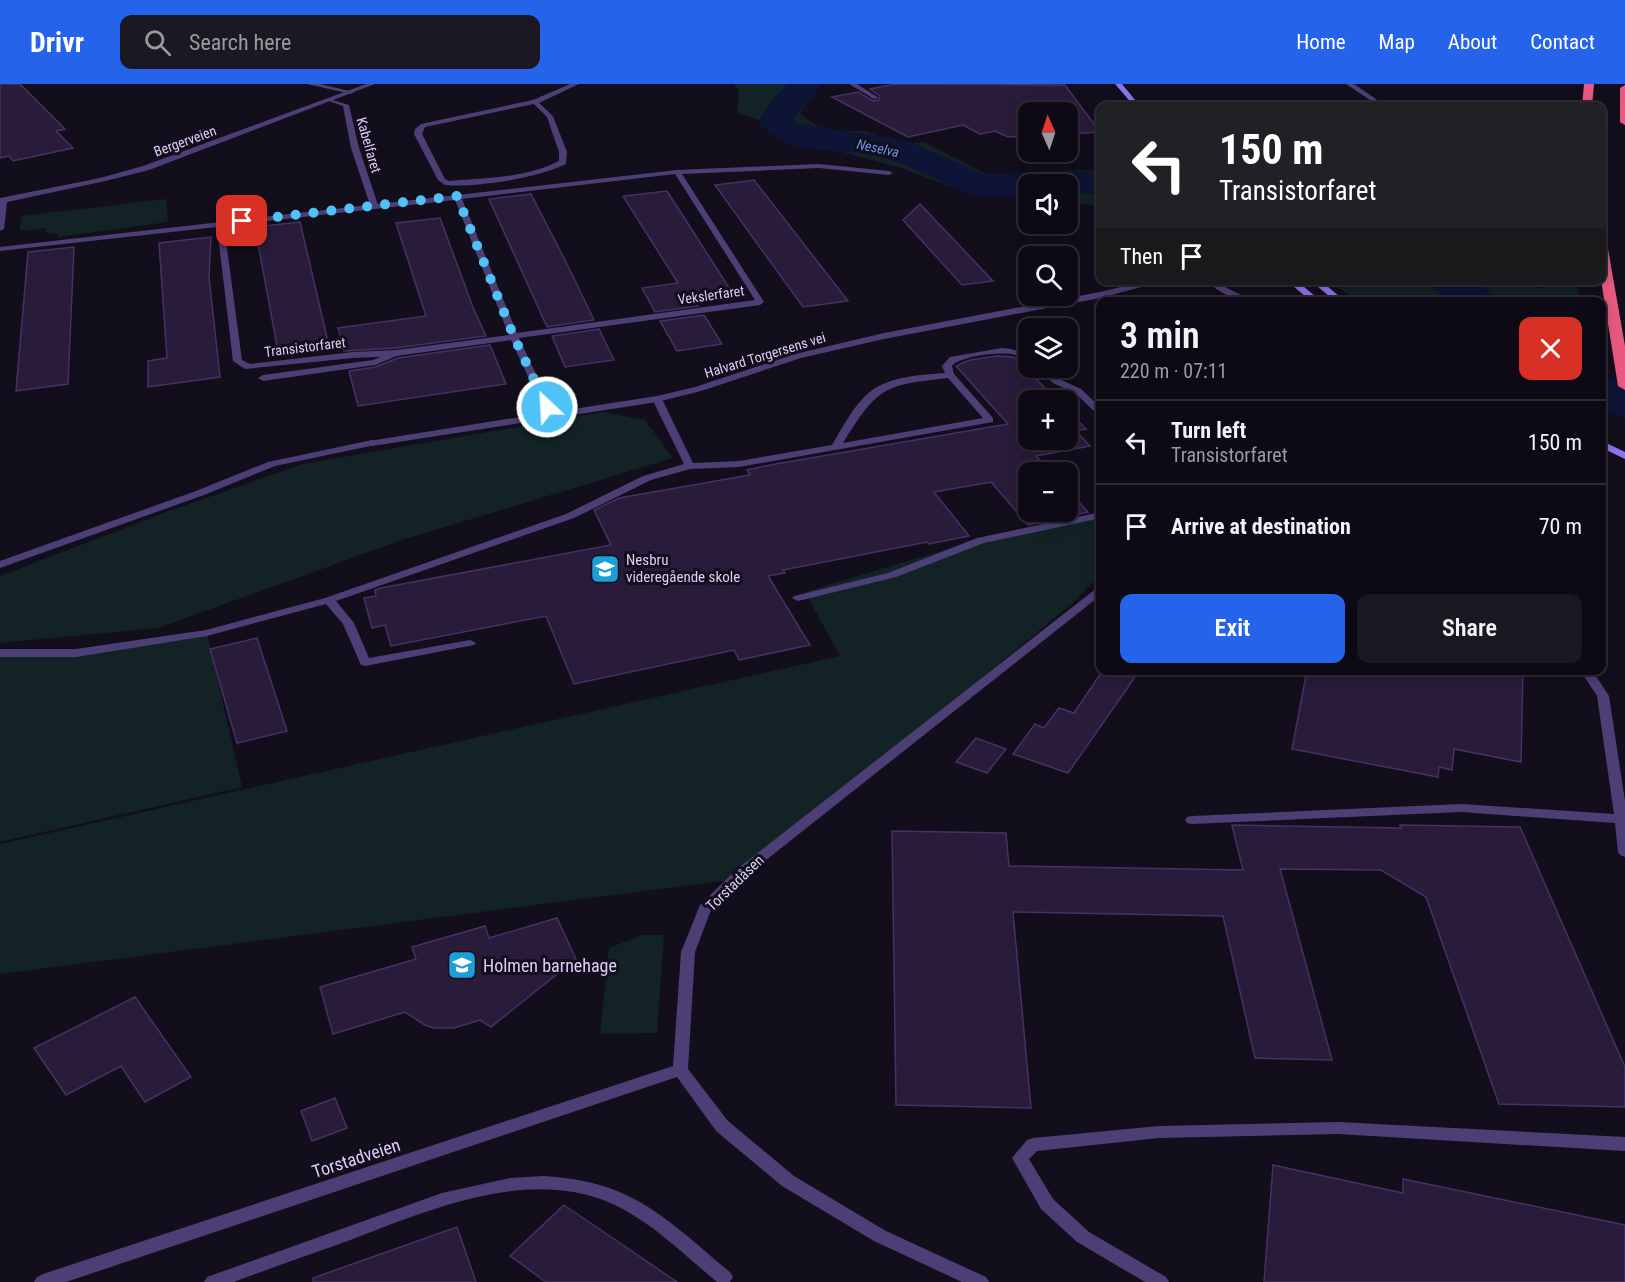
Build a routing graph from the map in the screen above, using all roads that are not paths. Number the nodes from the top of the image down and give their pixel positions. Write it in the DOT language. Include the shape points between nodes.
graph roads {
  1 [pos="310,84"];
  2 [pos="372,84"];
  3 [pos="576,84"];
  4 [pos="852,84"];
  5 [pos="1118,84"];
  6 [pos="1349,84"];
  7 [pos="1589,84"];
  8 [pos="1625,88"];
  9 [pos="351,92"];
  10 [pos="876,98"];
  11 [pos="331,100"];
  12 [pos="535,102"];
  13 [pos="1134,102"];
  14 [pos="1377,102"];
  15 [pos="1587,102"];
  16 [pos="1625,122"];
  17 [pos="677,172"];
  18 [pos="889,172"];
  19 [pos="457,196"];
  20 [pos="1,200"];
  21 [pos="374,205"];
  22 [pos="220,223"];
  23 [pos="0,229"];
  24 [pos="0,249"];
  25 [pos="1606,275"];
  26 [pos="1146,285"];
  27 [pos="1217,285"];
  28 [pos="1296,285"];
  29 [pos="1320,285"];
  30 [pos="1106,297"];
  31 [pos="1240,297"];
  32 [pos="1312,297"];
  33 [pos="1336,297"];
  34 [pos="1096,299"];
  35 [pos="514,337"];
  36 [pos="396,353"];
  37 [pos="1018,353"];
  38 [pos="950,375"];
  39 [pos="263,378"];
  40 [pos="1053,378"];
  41 [pos="1625,386"];
  42 [pos="657,399"];
  43 [pos="1096,407"];
  44 [pos="551,415"];
  45 [pos="1606,446"];
  46 [pos="835,448"];
  47 [pos="1625,456"];
  48 [pos="690,466"];
  49 [pos="1096,516"];
  50 [pos="0,565"];
  51 [pos="1096,594"];
  52 [pos="798,598"];
  53 [pos="329,600"];
  54 [pos="470,643"];
  55 [pos="0,652"];
  56 [pos="1590,675"];
  57 [pos="1621,819"];
  58 [pos="1192,820"];
  59 [pos="1625,852"];
  60 [pos="680,1070"];
  61 [pos="1625,1144"];
  62 [pos="724,1277"];
  63 [pos="43,1282"];
  64 [pos="213,1282"];
  65 [pos="980,1282"];
  66 [pos="1160,1282"];
  1 -- 9 [label="street"];
  2 -- 9 [label="street, Bergerveien"];
  3 -- 12 [label="street"];
  4 -- 10 [label="street"];
  5 -- 13 [label="main road"];
  6 -- 14 [label="street"];
  7 -- 15 [label="highway"];
  8 -- 16 [label="highway"];
  9 -- 11 [label="street, Bergerveien"];
  11 -- 20 [label="street, Bergerveien" via="146,168"];
  11 -- 21 [label="street, Kabelfaret" via="346,105"];
  12 -- 12 [label="street" via="423,125 418,134 442,180 448,183 532,173 563,162 550,116"];
  17 -- 18 [label="street" via="819,166"];
  17 -- 19 [label="street"];
  17 -- 35 [label="street, Vekslerfaret" via="760,302"];
  19 -- 21 [label="street"];
  19 -- 35 [label="street"];
  20 -- 23 [label="street"];
  21 -- 22 [label="street"];
  22 -- 24 [label="street"];
  22 -- 36 [label="street, Transistorfaret" via="238,361 248,367 273,366"];
  25 -- 41 [label="highway"];
  26 -- 30 [label="street, Halvard Torgersens vei"];
  27 -- 31 [label="street"];
  28 -- 32 [label="main road"];
  29 -- 33 [label="main road"];
  34 -- 42 [label="street, Halvard Torgersens vei" via="884,336 798,356"];
  35 -- 36 [label="street, Transistorfaret"];
  35 -- 44 [label="street"];
  36 -- 39 [label="street" via="375,363"];
  37 -- 38 [label="street" via="994,351 953,359 947,366"];
  38 -- 46 [label="street" via="903,382 875,392"];
  38 -- 46 [label="street" via="990,420"];
  40 -- 43 [label="street" via="1078,391"];
  42 -- 44 [label="street, Halvard Torgersens vei"];
  42 -- 48 [label="street"];
  44 -- 50 [label="street, Halvard Torgersens vei" via="372,443 273,464"];
  45 -- 47 [label="main road"];
  46 -- 48 [label="street" via="731,465"];
  48 -- 53 [label="street" via="647,478 570,516"];
  49 -- 52 [label="street" via="981,540 892,575"];
  51 -- 60 [label="street, Torstadåsen" via="742,872 705,908 688,951"];
  53 -- 54 [label="street" via="348,623 365,662"];
  53 -- 55 [label="street" via="207,633 76,653"];
  56 -- 57 [label="street" via="1603,696"];
  57 -- 58 [label="street" via="1461,807"];
  57 -- 59 [label="street"];
  60 -- 63 [label="street, Torstadveien"];
  60 -- 65 [label="street" via="722,1126 788,1181 880,1236"];
  61 -- 66 [label="street" via="1338,1128 1183,1131 1033,1145 1020,1158 1047,1204 1083,1238"];
  62 -- 64 [label="street" via="637,1209 610,1195 543,1183 456,1197"];
}
